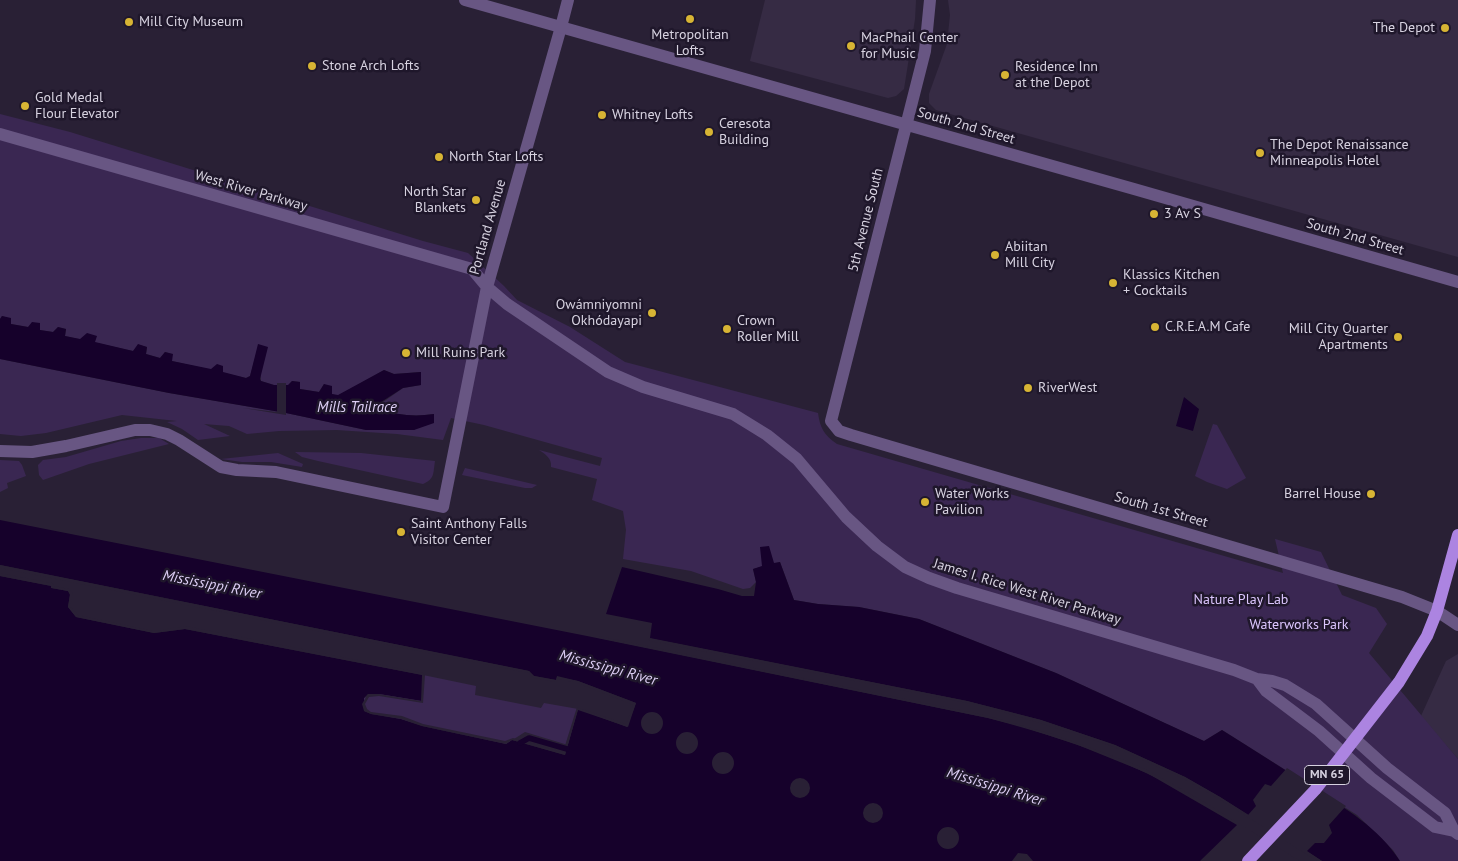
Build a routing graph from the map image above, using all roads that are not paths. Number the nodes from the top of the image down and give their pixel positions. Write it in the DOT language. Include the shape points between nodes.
graph roads {
  1 [pos="465,0"];
  2 [pos="568,0"];
  3 [pos="930,0"];
  4 [pos="561,27"];
  5 [pos="906,124"];
  6 [pos="0,134"];
  7 [pos="1458,282"];
  8 [pos="487,286"];
  9 [pos="851,436"];
  10 [pos="0,451"];
  11 [pos="1458,535"];
  12 [pos="1437,611"];
  13 [pos="1458,625"];
  14 [pos="1257,679"];
  15 [pos="1456,832"];
  16 [pos="1248,861"];
  1 -- 4 [label="street, South 2nd Street"];
  2 -- 4 [label="street, Portland Avenue"];
  3 -- 5 [label="street, 5th Avenue South" via="924,51"];
  4 -- 5 [label="street, South 2nd Street"];
  4 -- 8 [label="street, Portland Avenue"];
  5 -- 7 [label="street, South 2nd Street"];
  5 -- 9 [label="street, 5th Avenue South" via="831,421 834,428"];
  6 -- 8 [label="street, West River Parkway" via="472,269"];
  8 -- 10 [label="street, Portland Avenue" via="443,507 276,472 221,467 179,440 150,430 135,430 32,452"];
  8 -- 14 [label="street, James I. Rice West River Parkway" via="507,304 608,372 643,387 733,414 767,435 797,459 850,521 904,567 957,588"];
  9 -- 12 [label="street, South 1st Street" via="1329,574"];
  11 -- 12 [label="main road, MN 65"];
  12 -- 13 [label="street, South 1st Street"];
  12 -- 16 [label="main road, MN 65" via="1427,636 1399,682 1315,790"];
  14 -- 15 [label="street, James I. Rice West River Parkway" via="1266,691 1434,827"];
  14 -- 15 [label="street, James I. Rice West River Parkway" via="1285,685 1316,704 1387,768 1445,813"];
}
